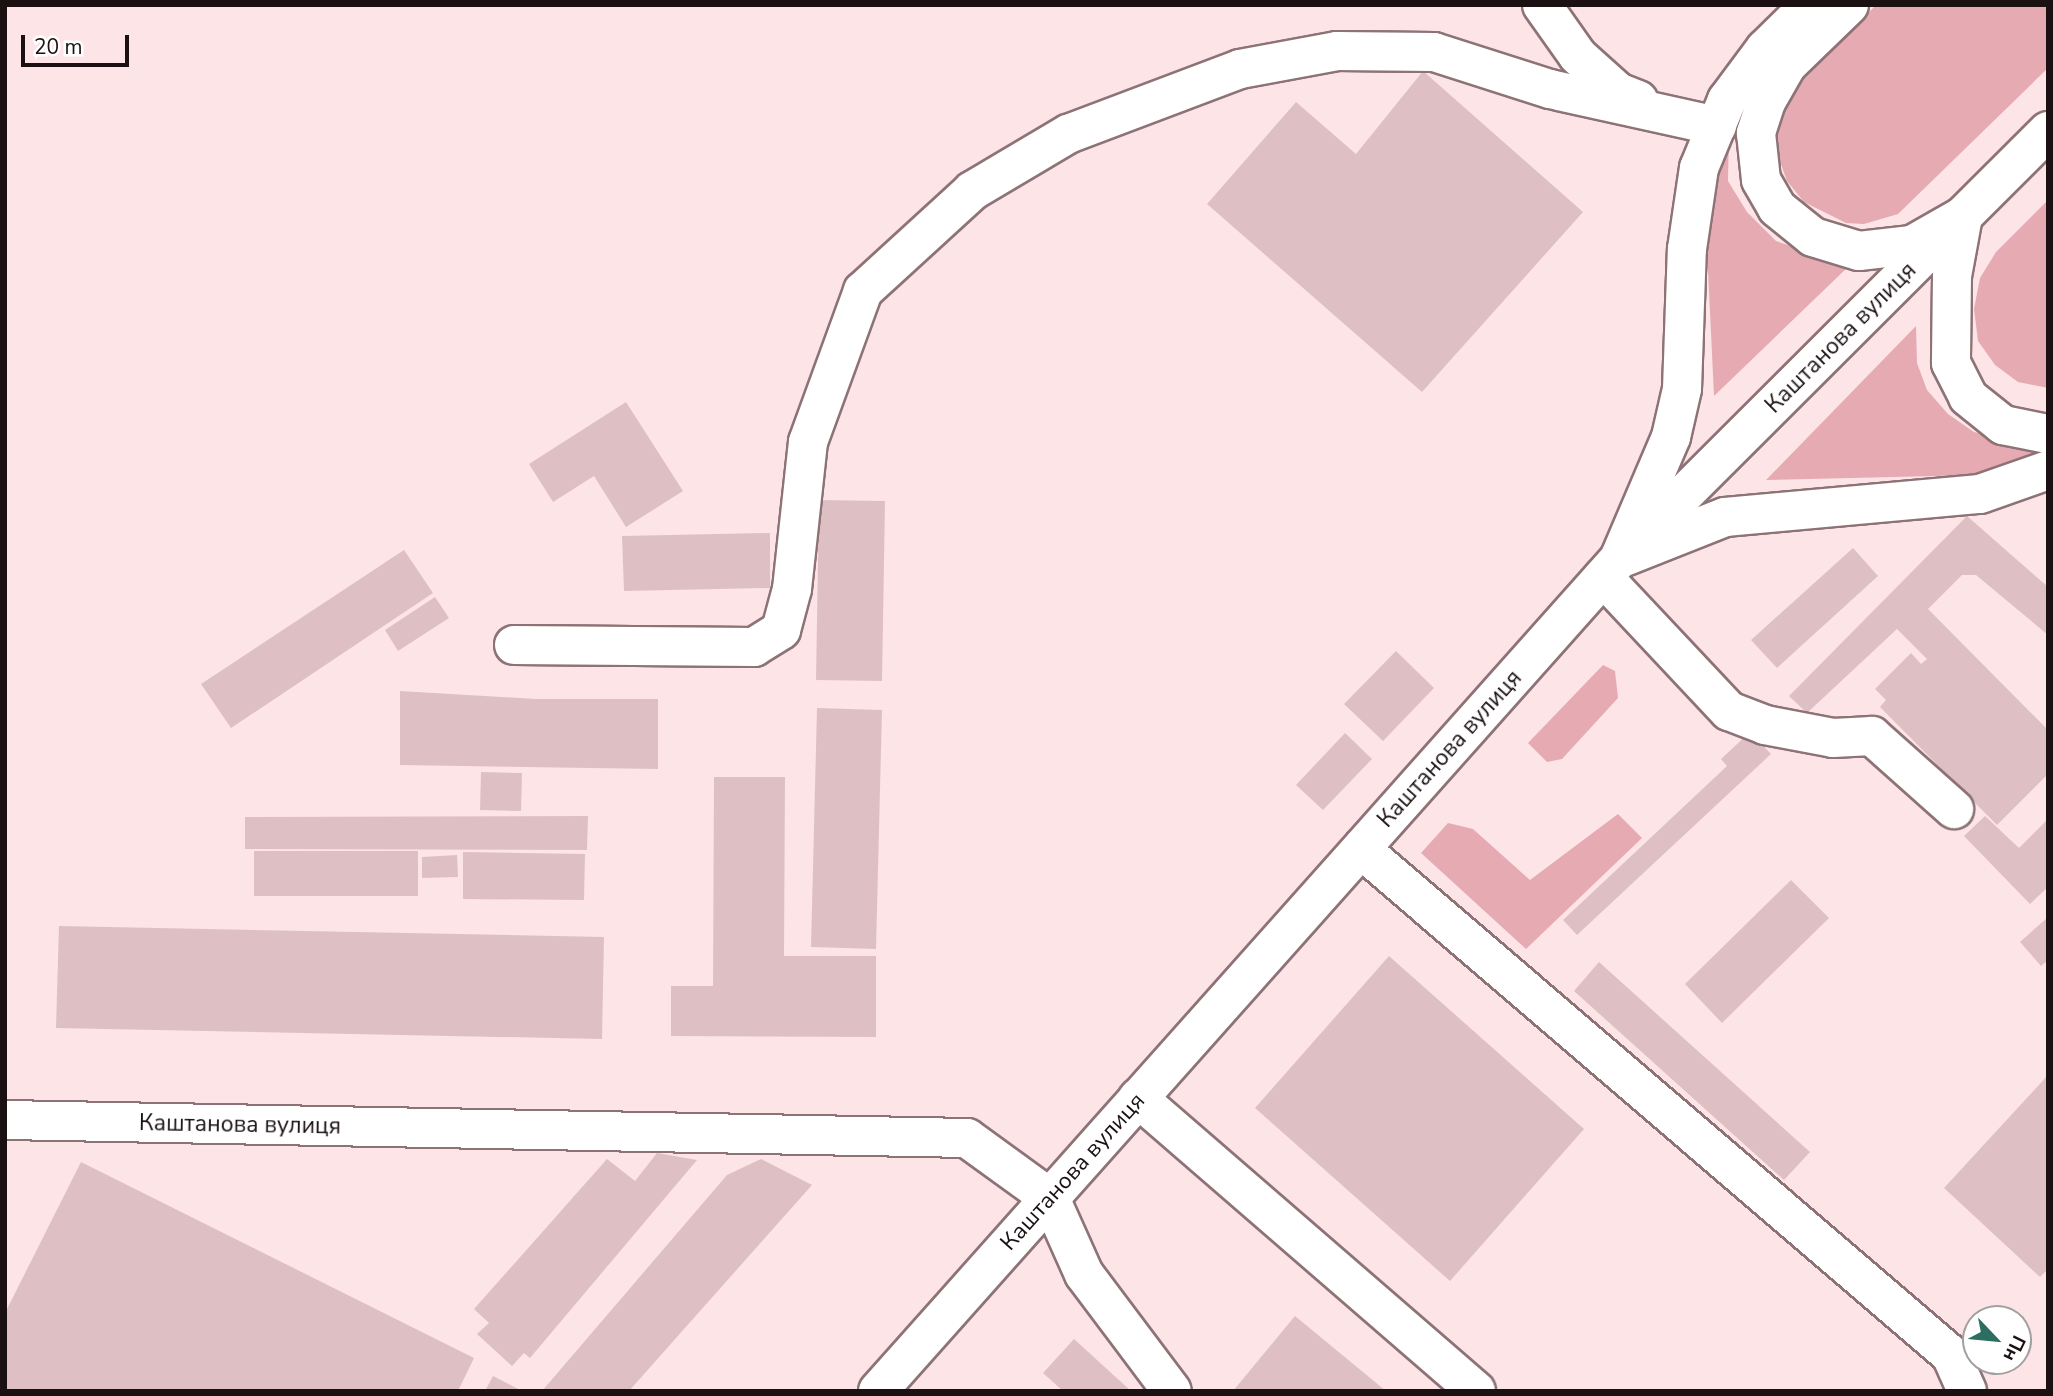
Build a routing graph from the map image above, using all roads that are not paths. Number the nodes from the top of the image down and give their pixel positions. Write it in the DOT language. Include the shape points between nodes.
graph roads {
  1 [pos="1542,5"];
  2 [pos="1810,5"];
  3 [pos="1849,5"];
  4 [pos="1676,116"];
  5 [pos="1717,126"];
  6 [pos="2048,131"];
  7 [pos="1963,216"];
  8 [pos="2048,434"];
  9 [pos="2048,470"];
  10 [pos="1611,568"];
  11 [pos="514,645"];
  12 [pos="1954,809"];
  13 [pos="1360,849"];
  14 [pos="1138,1098"];
  15 [pos="5,1121"];
  16 [pos="1050,1198"];
  17 [pos="878,1391"];
  18 [pos="1172,1391"];
  19 [pos="1476,1391"];
  20 [pos="1967,1391"];
  1 -- 4 [label="main road" via="1578,56 1618,92"];
  2 -- 5 [label="main road" via="1765,49 1727,100"];
  3 -- 7 [label="main road" via="1787,65 1766,102 1756,133 1761,180 1777,208 1813,237 1859,251 1912,245"];
  4 -- 5 [label="main road"];
  4 -- 11 [label="main road" via="1550,89 1433,52 1337,51 1240,69 1068,134 971,191 863,290 808,442 792,589 781,630 754,647"];
  5 -- 10 [label="main road" via="1699,168 1686,249 1682,389 1671,437"];
  6 -- 7 [label="main road, Каштанова вулиця"];
  7 -- 8 [label="main road" via="1952,276 1951,363 1968,397 2003,425"];
  7 -- 10 [label="main road, Каштанова вулиця"];
  9 -- 10 [label="main road" via="1980,494 1725,517"];
  10 -- 12 [label="main road" via="1729,711 1765,725 1833,738 1872,736"];
  10 -- 13 [label="main road, Каштанова вулиця"];
  13 -- 14 [label="main road, Каштанова вулиця"];
  13 -- 20 [label="main road" via="1951,1355"];
  14 -- 16 [label="main road, Каштанова вулиця"];
  14 -- 19 [label="main road"];
  15 -- 16 [label="main road, Каштанова вулиця" via="967,1138"];
  16 -- 17 [label="main road, Каштанова вулиця"];
  16 -- 18 [label="main road" via="1084,1275"];
}
